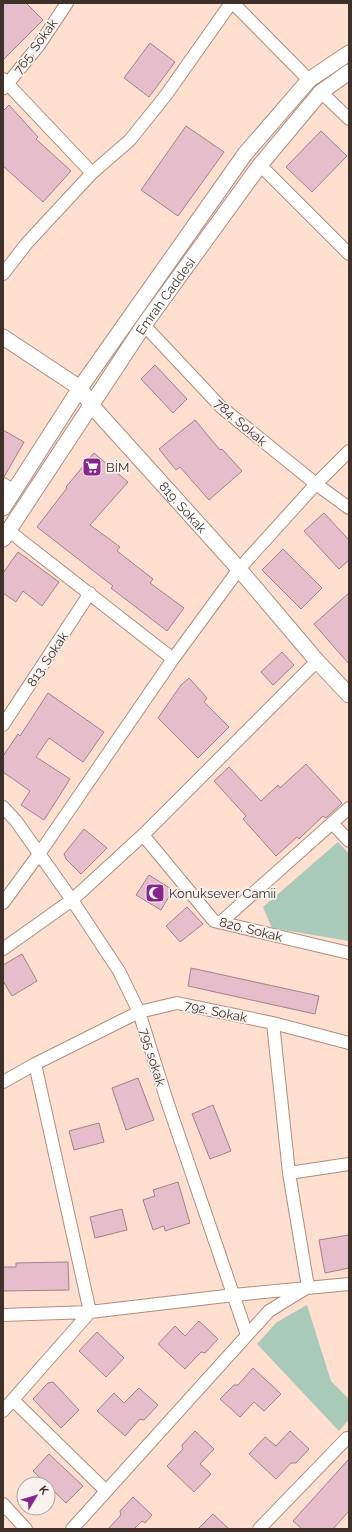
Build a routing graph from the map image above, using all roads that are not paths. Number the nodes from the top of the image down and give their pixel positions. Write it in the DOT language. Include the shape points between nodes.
graph roads {
  1 [pos="232,3"];
  2 [pos="65,4"];
  3 [pos="349,53"];
  4 [pos="349,72"];
  5 [pos="309,80"];
  6 [pos="5,84"];
  7 [pos="321,92"];
  8 [pos="349,119"];
  9 [pos="260,165"];
  10 [pos="92,173"];
  11 [pos="349,254"];
  12 [pos="3,274"];
  13 [pos="144,325"];
  14 [pos="3,337"];
  15 [pos="80,388"];
  16 [pos="92,406"];
  17 [pos="349,452"];
  18 [pos="316,484"];
  19 [pos="9,487"];
  20 [pos="3,508"];
  21 [pos="349,508"];
  22 [pos="6,535"];
  23 [pos="238,569"];
  24 [pos="90,593"];
  25 [pos="173,659"];
  26 [pos="317,661"];
  27 [pos="349,694"];
  28 [pos="3,725"];
  29 [pos="3,807"];
  30 [pos="349,808"];
  31 [pos="332,823"];
  32 [pos="143,835"];
  33 [pos="349,841"];
  34 [pos="39,854"];
  35 [pos="72,900"];
  36 [pos="3,903"];
  37 [pos="221,922"];
  38 [pos="3,949"];
  39 [pos="349,953"];
  40 [pos="140,1012"];
  41 [pos="273,1023"];
  42 [pos="349,1043"];
  43 [pos="35,1064"];
  44 [pos="3,1082"];
  45 [pos="349,1164"];
  46 [pos="289,1173"];
  47 [pos="349,1284"];
  48 [pos="308,1287"];
  49 [pos="234,1295"];
  50 [pos="90,1312"];
  51 [pos="3,1315"];
  52 [pos="247,1335"];
  53 [pos="13,1400"];
  54 [pos="3,1411"];
  55 [pos="345,1437"];
  56 [pos="106,1491"];
  57 [pos="3,1504"];
  58 [pos="26,1529"];
  59 [pos="72,1529"];
  60 [pos="259,1529"];
  1 -- 5 [label="street"];
  1 -- 10 [label="street" via="166,95 130,140"];
  2 -- 6 [label="street, 765. Sokak" via="39,45"];
  3 -- 5 [label="street, Emrah Caddesi"];
  4 -- 7 [label="street, Emrah Caddesi"];
  5 -- 15 [label="street, Emrah Caddesi" via="245,154"];
  6 -- 10 [label="street"];
  7 -- 8 [label="street"];
  7 -- 9 [label="street, Emrah Caddesi"];
  9 -- 11 [label="street"];
  9 -- 13 [label="street, Emrah Caddesi"];
  10 -- 12 [label="street" via="27,243"];
  13 -- 16 [label="street, Emrah Caddesi"];
  13 -- 18 [label="street, 784. Sokak" via="221,407"];
  14 -- 15 [label="street, 819. Sokak"];
  15 -- 16 [label="street, 819. Sokak"];
  15 -- 19 [label="street, Emrah Caddesi"];
  16 -- 22 [label="street, Emrah Caddesi"];
  16 -- 23 [label="street, 819. Sokak"];
  17 -- 18 [label="street"];
  18 -- 21 [label="street, 784. Sokak"];
  18 -- 23 [label="street"];
  19 -- 20 [label="street, Emrah Caddesi"];
  22 -- 24 [label="street"];
  23 -- 25 [label="street"];
  23 -- 26 [label="street, 819. Sokak"];
  24 -- 25 [label="street"];
  24 -- 28 [label="street, 813. Sokak"];
  25 -- 34 [label="street"];
  26 -- 27 [label="street, 819. Sokak"];
  26 -- 32 [label="street"];
  29 -- 34 [label="street, 795 sokak"];
  30 -- 31 [label="street"];
  31 -- 33 [label="street"];
  31 -- 37 [label="street"];
  32 -- 35 [label="street"];
  32 -- 37 [label="street, 820. Sokak" via="214,921"];
  34 -- 35 [label="street, 795 sokak"];
  34 -- 36 [label="street"];
  35 -- 38 [label="street"];
  35 -- 40 [label="street, 795 sokak" via="119,971"];
  37 -- 39 [label="street, 820. Sokak"];
  40 -- 41 [label="street, 792. Sokak" via="177,1003"];
  40 -- 43 [label="street, 792. Sokak"];
  40 -- 49 [label="street, 795 sokak" via="167,1101"];
  41 -- 42 [label="street, 792. Sokak"];
  41 -- 46 [label="street"];
  43 -- 44 [label="street, 792. Sokak"];
  43 -- 50 [label="street"];
  45 -- 46 [label="street"];
  46 -- 48 [label="street"];
  47 -- 48 [label="street"];
  48 -- 49 [label="street"];
  48 -- 52 [label="street" via="269,1311"];
  49 -- 50 [label="street"];
  49 -- 52 [label="street, 795 sokak"];
  50 -- 51 [label="street"];
  50 -- 53 [label="street"];
  52 -- 56 [label="street"];
  53 -- 54 [label="street"];
  53 -- 56 [label="street"];
  55 -- 60 [label="street"];
  56 -- 59 [label="street"];
  57 -- 58 [label="street"];
}
